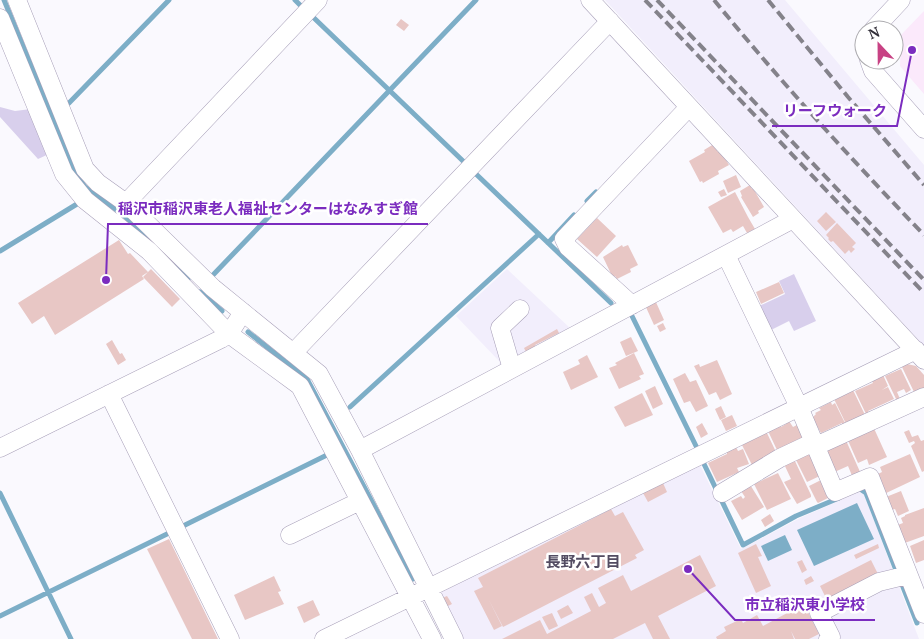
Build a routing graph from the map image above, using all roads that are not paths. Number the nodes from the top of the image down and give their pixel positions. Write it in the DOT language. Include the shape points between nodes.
graph roads {
  1 [pos="17,0"];
  2 [pos="318,0"];
  3 [pos="590,0"];
  4 [pos="901,0"];
  5 [pos="0,18"];
  6 [pos="882,20"];
  7 [pos="610,21"];
  8 [pos="7,57"];
  9 [pos="873,70"];
  10 [pos="689,107"];
  11 [pos="924,129"];
  12 [pos="126,203"];
  13 [pos="793,219"];
  14 [pos="726,255"];
  15 [pos="632,305"];
  16 [pos="520,309"];
  17 [pos="243,312"];
  18 [pos="229,334"];
  19 [pos="293,353"];
  20 [pos="920,355"];
  21 [pos="512,369"];
  22 [pos="109,394"];
  23 [pos="924,397"];
  24 [pos="799,407"];
  25 [pos="815,444"];
  26 [pos="0,448"];
  27 [pos="360,450"];
  28 [pos="722,493"];
  29 [pos="360,501"];
  30 [pos="290,535"];
  31 [pos="908,575"];
  32 [pos="428,589"];
  33 [pos="410,597"];
  34 [pos="924,614"];
  35 [pos="230,639"];
  36 [pos="324,639"];
  37 [pos="432,639"];
  38 [pos="454,639"];
  39 [pos="828,639"];
  1 -- 12 [label="street" via="85,169"];
  2 -- 12 [label="street"];
  3 -- 7 [label="street"];
  4 -- 6 [label="street"];
  5 -- 8 [label="street"];
  7 -- 10 [label="street"];
  7 -- 19 [label="street"];
  8 -- 18 [label="street" via="64,174 84,200 149,251"];
  9 -- 11 [label="street"];
  10 -- 13 [label="street"];
  10 -- 15 [label="street" via="564,239 568,247"];
  12 -- 17 [label="street"];
  13 -- 14 [label="street"];
  13 -- 20 [label="street"];
  14 -- 15 [label="street"];
  14 -- 24 [label="street"];
  15 -- 21 [label="street"];
  16 -- 21 [label="street" via="500,328"];
  17 -- 18 [label="street"];
  17 -- 19 [label="street"];
  18 -- 22 [label="street"];
  18 -- 29 [label="street" via="300,386"];
  19 -- 27 [label="street" via="319,374"];
  20 -- 24 [label="street"];
  21 -- 27 [label="street"];
  22 -- 26 [label="street"];
  22 -- 35 [label="street"];
  23 -- 25 [label="street"];
  24 -- 25 [label="street"];
  24 -- 32 [label="street"];
  25 -- 28 [label="street" via="780,458"];
  25 -- 31 [label="street" via="835,492 870,478"];
  27 -- 32 [label="street"];
  29 -- 30 [label="street"];
  29 -- 33 [label="street"];
  31 -- 34 [label="street"];
  31 -- 39 [label="street" via="879,582 819,613 831,637"];
  32 -- 33 [label="street"];
  32 -- 38 [label="street"];
  33 -- 36 [label="street"];
  33 -- 37 [label="street"];
}
